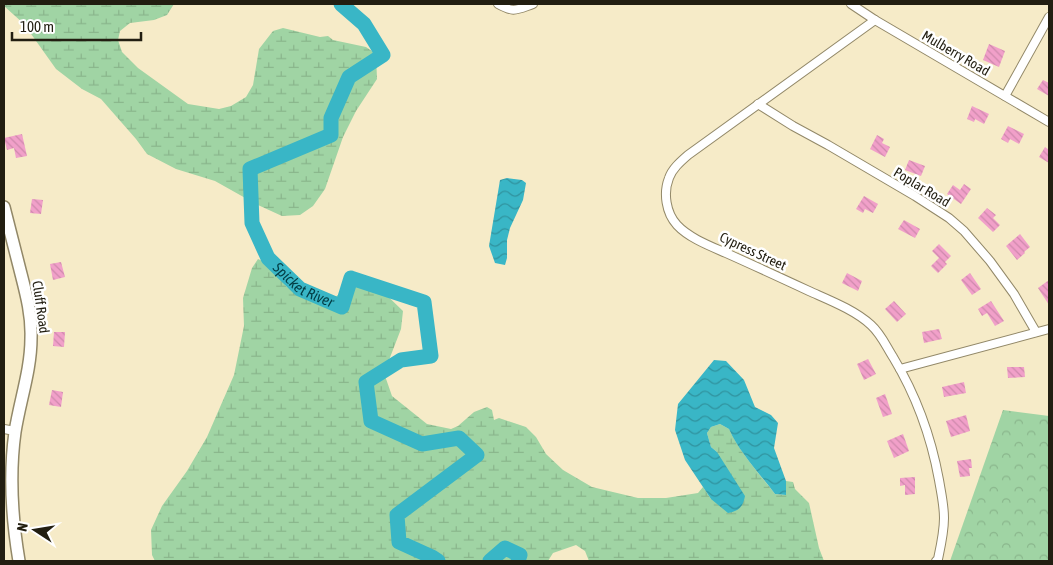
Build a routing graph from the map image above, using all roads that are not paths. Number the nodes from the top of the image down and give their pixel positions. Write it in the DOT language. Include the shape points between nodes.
graph roads {
  1 [pos="499,4"];
  2 [pos="533,4"];
  3 [pos="851,4"];
  4 [pos="1049,17"];
  5 [pos="875,20"];
  6 [pos="1005,96"];
  7 [pos="758,104"];
  8 [pos="1049,122"];
  9 [pos="4,207"];
  10 [pos="1049,329"];
  11 [pos="1036,332"];
  12 [pos="900,369"];
  13 [pos="10,430"];
  14 [pos="19,561"];
  15 [pos="936,561"];
  1 -- 2 [label="street" via="517,10"];
  3 -- 5 [label="street, Mulberry Road"];
  4 -- 6 [label="street"];
  5 -- 6 [label="street, Mulberry Road"];
  5 -- 7 [label="street, Cypress Street"];
  6 -- 8 [label="street, Mulberry Road"];
  7 -- 11 [label="street, Poplar Road" via="949,218 990,261"];
  7 -- 12 [label="street, Cypress Street" via="679,163 668,179 666,194 671,217 696,239 837,303 860,317 879,335"];
  9 -- 13 [label="street, Cluff Road" via="31,322 30,355"];
  10 -- 11 [label="street"];
  11 -- 12 [label="street"];
  12 -- 15 [label="street, Cypress Street" via="923,418 938,474 944,516 943,536"];
  13 -- 14 [label="street, Cluff Road" via="13,523"];
}
